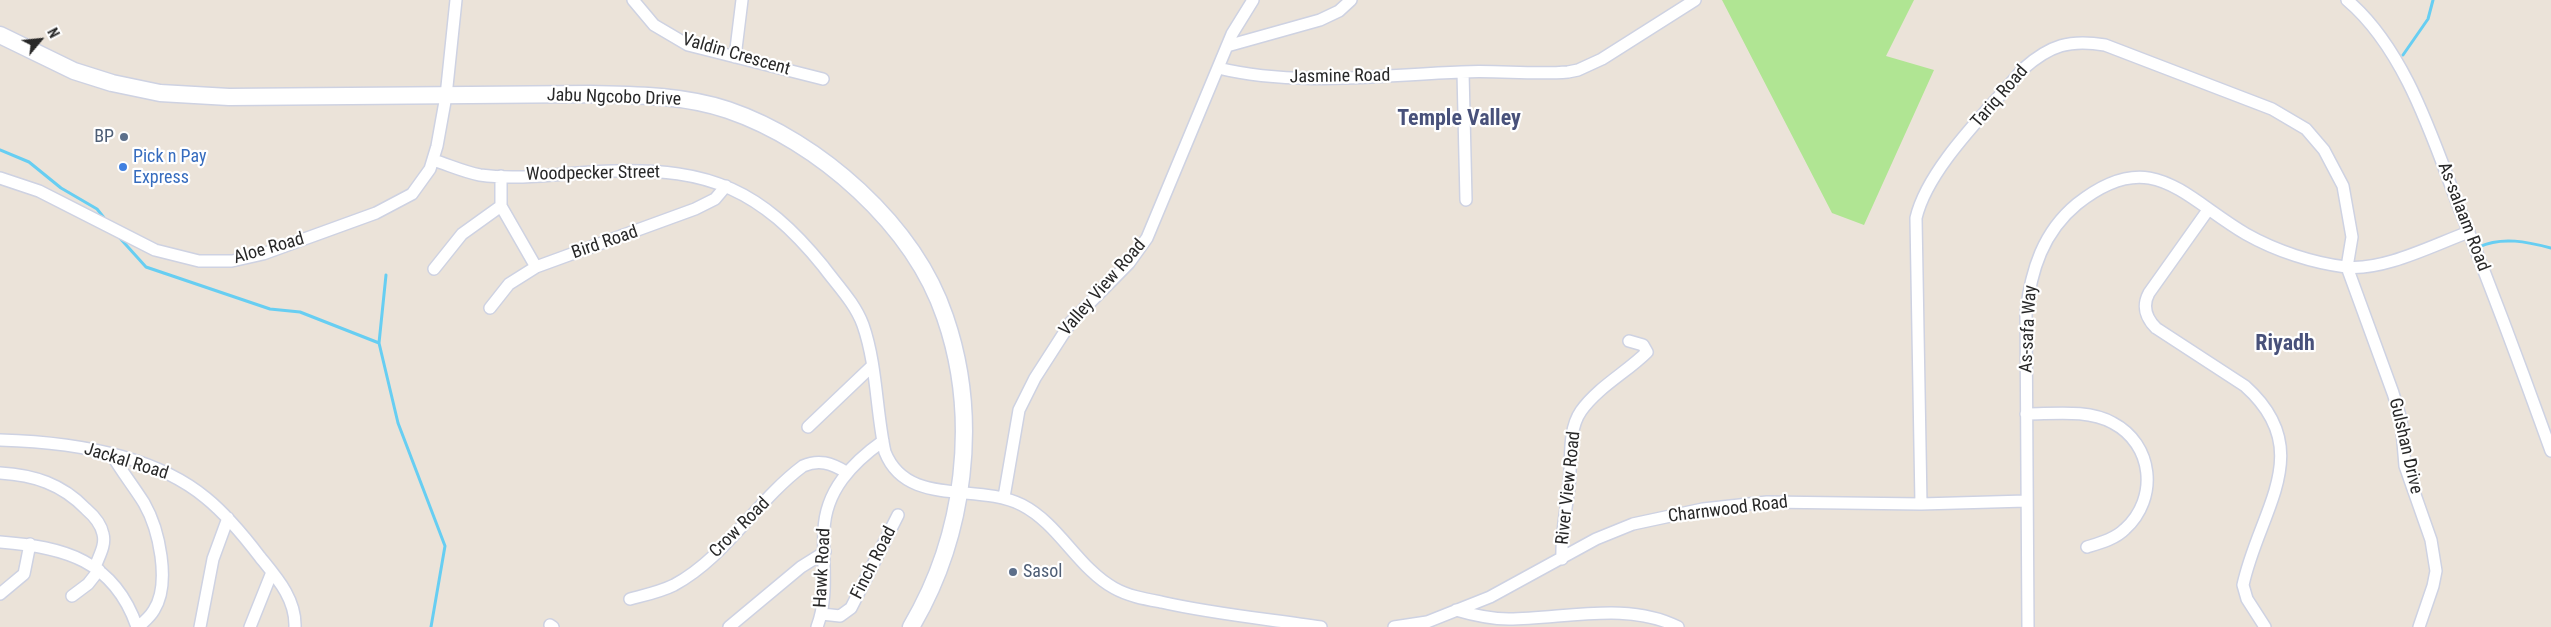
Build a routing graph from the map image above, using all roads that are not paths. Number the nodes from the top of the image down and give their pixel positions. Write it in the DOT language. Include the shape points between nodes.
graph roads {
  1 [pos="456,0"];
  2 [pos="633,0"];
  3 [pos="742,0"];
  4 [pos="1253,0"];
  5 [pos="1352,0"];
  6 [pos="1695,0"];
  7 [pos="2347,0"];
  8 [pos="0,35"];
  9 [pos="1227,46"];
  10 [pos="735,57"];
  11 [pos="1218,68"];
  12 [pos="1464,72"];
  13 [pos="823,79"];
  14 [pos="446,96"];
  15 [pos="433,160"];
  16 [pos="501,176"];
  17 [pos="0,178"];
  18 [pos="726,186"];
  19 [pos="1466,200"];
  20 [pos="501,206"];
  21 [pos="2208,210"];
  22 [pos="2469,232"];
  23 [pos="536,267"];
  24 [pos="2347,267"];
  25 [pos="434,269"];
  26 [pos="490,308"];
  27 [pos="1629,341"];
  28 [pos="872,367"];
  29 [pos="2026,414"];
  30 [pos="808,427"];
  31 [pos="0,440"];
  32 [pos="883,442"];
  33 [pos="2551,451"];
  34 [pos="112,455"];
  35 [pos="846,472"];
  36 [pos="0,473"];
  37 [pos="958,492"];
  38 [pos="1004,497"];
  39 [pos="2026,501"];
  40 [pos="1921,504"];
  41 [pos="898,515"];
  42 [pos="228,518"];
  43 [pos="0,542"];
  44 [pos="30,544"];
  45 [pos="2087,547"];
  46 [pos="824,552"];
  47 [pos="1562,559"];
  48 [pos="97,568"];
  49 [pos="272,572"];
  50 [pos="0,594"];
  51 [pos="72,596"];
  52 [pos="630,599"];
  53 [pos="1456,610"];
  54 [pos="822,614"];
  55 [pos="138,627"];
  56 [pos="200,627"];
  57 [pos="250,627"];
  58 [pos="295,627"];
  59 [pos="729,627"];
  60 [pos="817,627"];
  61 [pos="912,627"];
  62 [pos="1321,627"];
  63 [pos="1394,627"];
  64 [pos="1678,627"];
  65 [pos="2028,627"];
  66 [pos="2265,627"];
  67 [pos="2419,627"];
  1 -- 14 [label="street, Aloe Road"];
  2 -- 10 [label="street, Valdin Crescent" via="643,14 669,35 688,45"];
  3 -- 10 [label="street"];
  4 -- 9 [label="street, Valley View Road"];
  5 -- 9 [label="street" via="1320,20"];
  6 -- 12 [label="street, Jasmine Road" via="1602,59 1578,70 1557,73"];
  7 -- 22 [label="street, As-salaam Road" via="2382,36 2392,54 2422,114"];
  8 -- 14 [label="main road, Jabu Ngcobo Drive" via="74,71 160,93 229,97"];
  9 -- 11 [label="street, Valley View Road"];
  10 -- 13 [label="street, Valdin Crescent"];
  11 -- 12 [label="street, Jasmine Road" via="1274,78 1355,78"];
  11 -- 38 [label="street, Valley View Road" via="1147,238 1129,263 1071,322 1024,396"];
  12 -- 19 [label="street"];
  14 -- 15 [label="street, Aloe Road"];
  14 -- 37 [label="main road, Jabu Ngcobo Drive" via="590,94 692,100 762,125 791,140 841,175 904,242 945,316 954,349 962,404 963,447"];
  15 -- 16 [label="street, Woodpecker Street" via="474,174"];
  15 -- 17 [label="street, Aloe Road" via="419,186 394,205 280,249 232,261 199,260 160,252 46,194"];
  16 -- 18 [label="street, Woodpecker Street" via="641,171 684,175"];
  16 -- 20 [label="street"];
  18 -- 23 [label="street, Bird Road" via="715,199 695,209"];
  18 -- 28 [label="street, Woodpecker Street" via="752,198 787,225 826,270 859,316"];
  20 -- 23 [label="street"];
  20 -- 25 [label="street" via="462,234"];
  21 -- 24 [label="street, As-safa Way" via="2276,248"];
  21 -- 29 [label="street, As-safa Way" via="2167,182 2138,177 2114,180 2102,186 2065,214 2045,241 2029,288"];
  21 -- 66 [label="street" via="2149,293 2145,300 2146,311 2156,328 2251,391 2268,410 2277,427 2281,440 2281,468 2243,585 2247,599"];
  22 -- 24 [label="street, As-safa Way" via="2380,264"];
  22 -- 33 [label="street, As-salaam Road"];
  23 -- 26 [label="street, Bird Road" via="509,284"];
  24 -- 40 [label="street, Tariq Road" via="2352,236 2343,186 2324,150 2297,122 2272,109 2105,45 2085,42 2064,44 2035,58 1946,160 1920,200 1916,218"];
  24 -- 67 [label="street, Gulshan Drive" via="2393,393 2401,419 2406,466 2432,540 2436,571"];
  27 -- 47 [label="street, River View Road" via="1643,345 1647,352 1593,397 1574,425 1569,485 1561,528"];
  28 -- 30 [label="street"];
  28 -- 32 [label="street, Woodpecker Street"];
  29 -- 39 [label="street, As-safa Way"];
  29 -- 45 [label="street" via="2085,415 2104,419 2128,434 2144,457 2148,481 2143,502 2134,519 2116,536"];
  31 -- 34 [label="street, Jackal Road" via="49,442"];
  32 -- 35 [label="street, Hawk Road"];
  32 -- 37 [label="street, Woodpecker Street" via="892,467 904,480"];
  34 -- 42 [label="street, Jackal Road" via="178,479"];
  34 -- 55 [label="street" via="145,505 160,557 162,578 158,602"];
  35 -- 46 [label="street, Hawk Road" via="828,510 823,533"];
  35 -- 52 [label="street, Crow Road" via="820,462 803,466 722,547 688,576 657,592"];
  36 -- 48 [label="street" via="48,482 78,501 96,520 103,534"];
  37 -- 38 [label="street"];
  37 -- 61 [label="main road, Jabu Ngcobo Drive" via="948,547"];
  38 -- 62 [label="street" via="1023,505 1041,519 1096,575 1114,588 1184,607"];
  39 -- 40 [label="street, Charnwood Road"];
  39 -- 65 [label="street, As-safa Way"];
  40 -- 47 [label="street, Charnwood Road" via="1767,502 1703,508 1633,524 1596,539"];
  41 -- 54 [label="street, Finch Road" via="851,608 840,616"];
  42 -- 49 [label="street, Jackal Road"];
  42 -- 56 [label="street" via="213,559"];
  43 -- 44 [label="street"];
  44 -- 48 [label="street" via="54,548"];
  44 -- 50 [label="street" via="24,574"];
  46 -- 54 [label="street, Hawk Road"];
  46 -- 59 [label="street"];
  47 -- 53 [label="street, Charnwood Road" via="1520,583"];
  48 -- 51 [label="street" via="88,584"];
  48 -- 55 [label="street" via="127,603"];
  49 -- 57 [label="street"];
  49 -- 58 [label="street, Jackal Road" via="290,599"];
  53 -- 63 [label="street, Charnwood Road" via="1427,622"];
  53 -- 64 [label="street" via="1510,619 1597,614 1652,616"];
  54 -- 60 [label="street, Hawk Road"];
}
